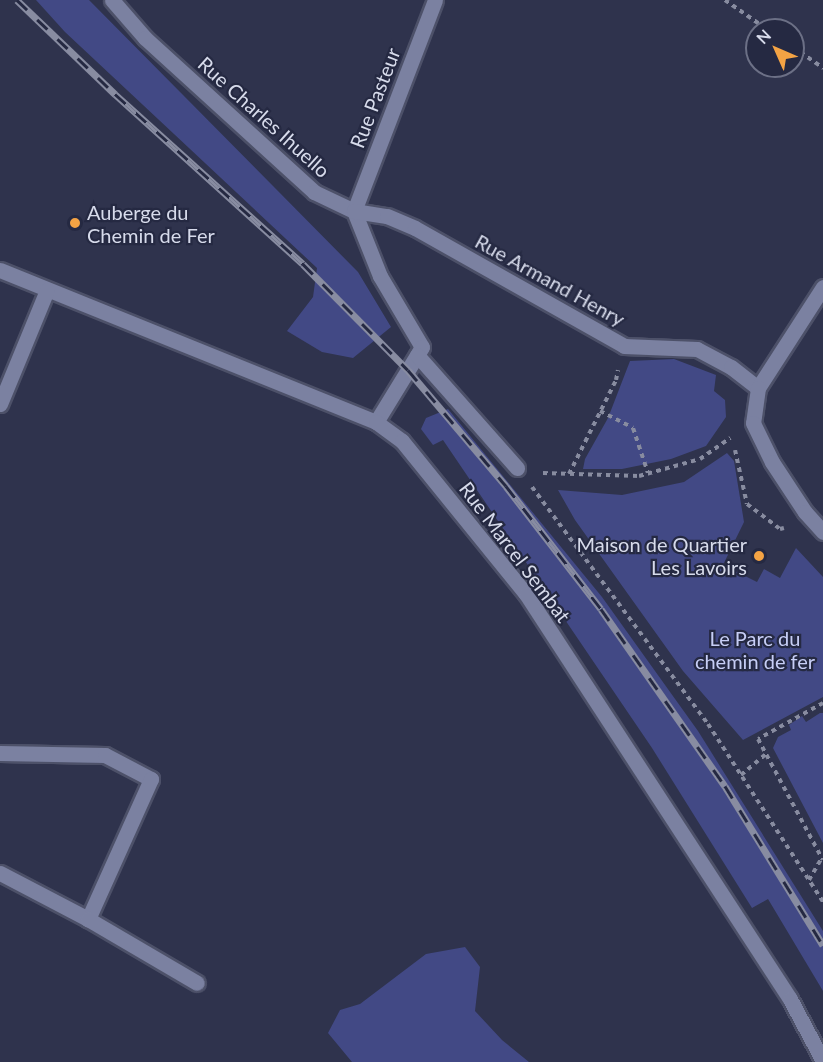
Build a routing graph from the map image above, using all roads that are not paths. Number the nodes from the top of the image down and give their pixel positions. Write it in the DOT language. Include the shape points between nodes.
graph roads {
  1 [pos="112,0"];
  2 [pos="435,0"];
  3 [pos="354,211"];
  4 [pos="0,270"];
  5 [pos="823,287"];
  6 [pos="47,290"];
  7 [pos="417,355"];
  8 [pos="758,388"];
  9 [pos="0,404"];
  10 [pos="376,422"];
  11 [pos="517,468"];
  12 [pos="823,532"];
  13 [pos="0,753"];
  14 [pos="0,873"];
  15 [pos="87,919"];
  16 [pos="197,983"];
  17 [pos="823,1061"];
  1 -- 3 [label="street, Rue Charles Ihuello" via="145,38 314,192"];
  2 -- 3 [label="street, Rue Pasteur"];
  3 -- 7 [label="street" via="380,276 422,347"];
  3 -- 8 [label="street, Rue Armand Henry" via="387,216 415,228 624,346 697,349 731,367"];
  4 -- 6 [label="street, Rue Marcel Sembat"];
  5 -- 8 [label="street"];
  6 -- 9 [label="street"];
  6 -- 10 [label="street, Rue Marcel Sembat"];
  7 -- 10 [label="street"];
  7 -- 11 [label="street"];
  8 -- 12 [label="street" via="753,423 772,462"];
  10 -- 17 [label="street, Rue Marcel Sembat" via="402,441 526,594 790,999"];
  13 -- 15 [label="street" via="105,755 152,779"];
  14 -- 15 [label="street"];
  15 -- 16 [label="street"];
}
